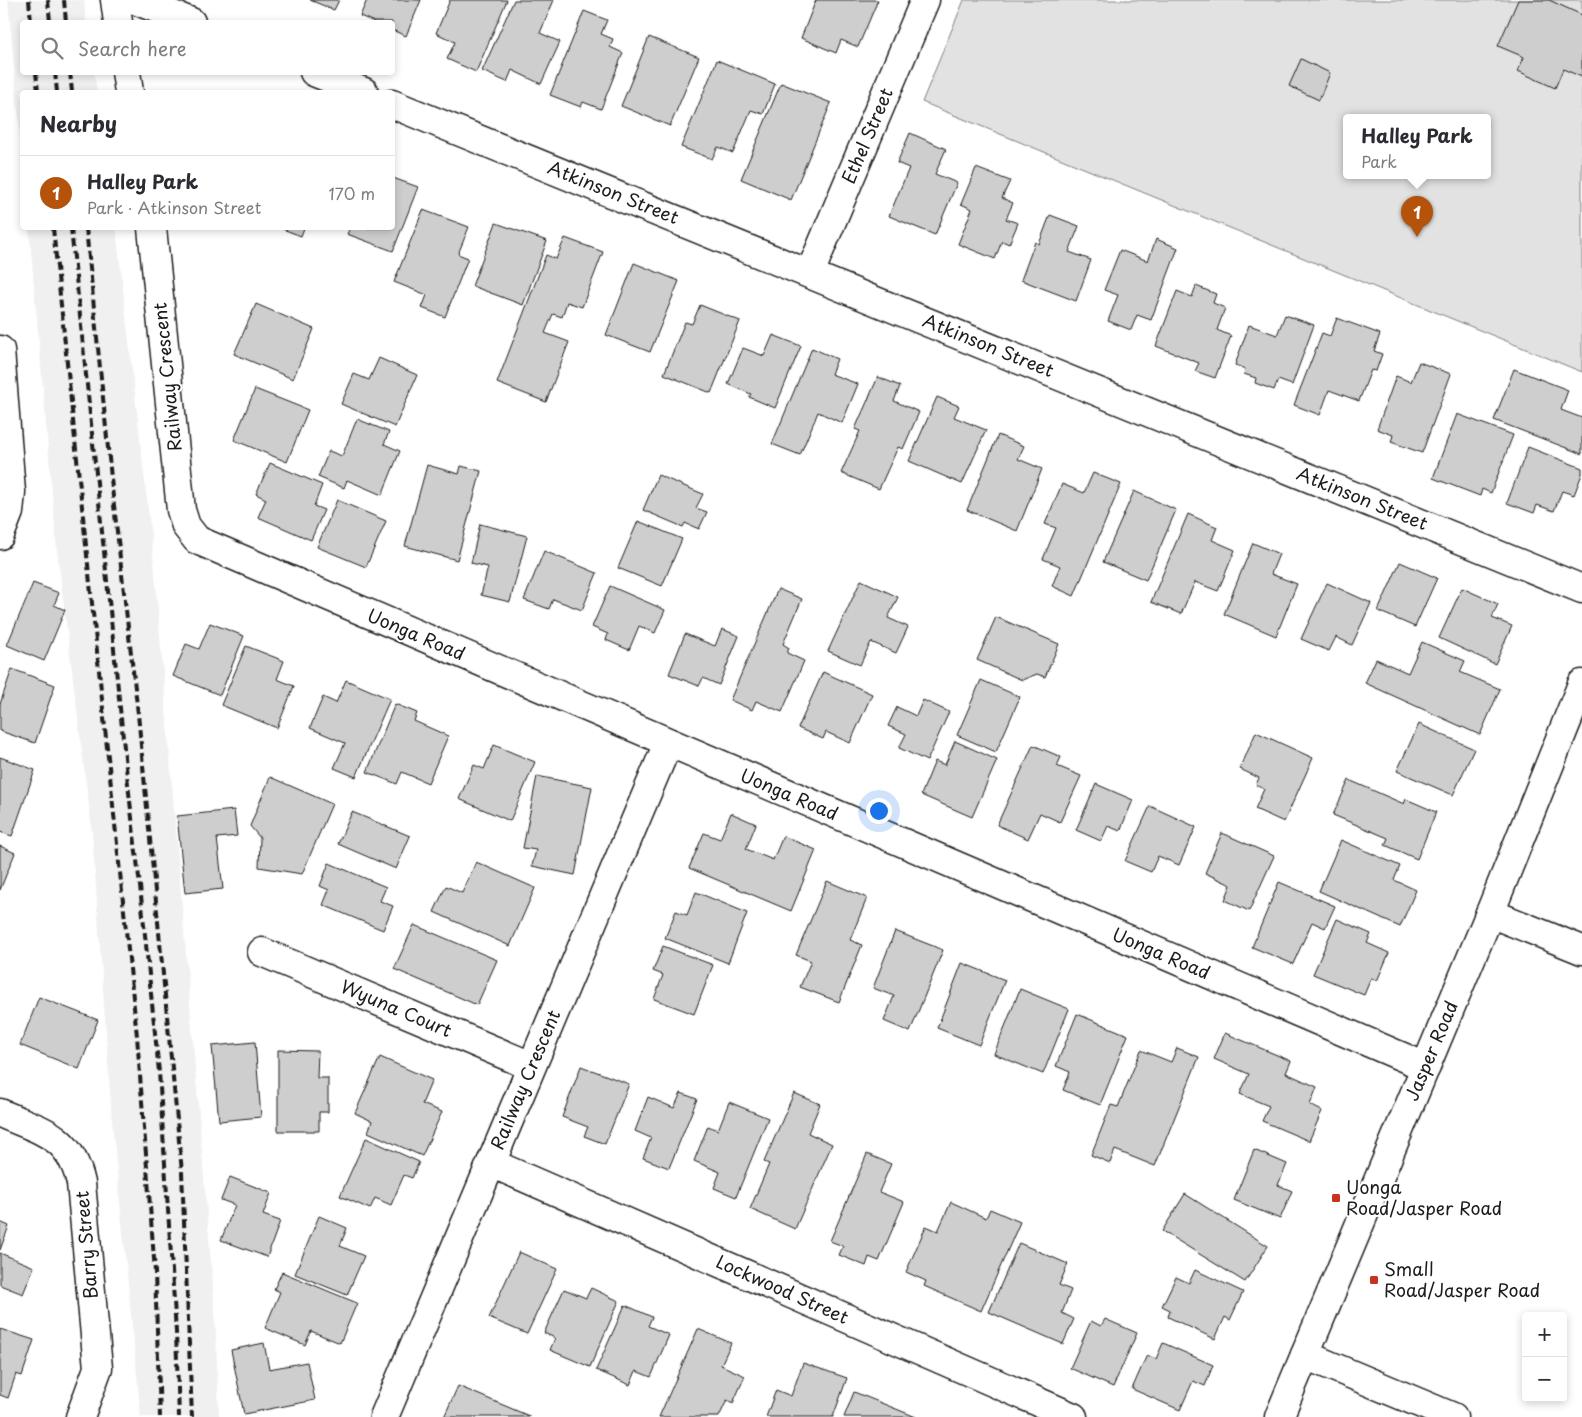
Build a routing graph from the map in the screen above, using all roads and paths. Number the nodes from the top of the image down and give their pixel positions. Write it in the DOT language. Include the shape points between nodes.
graph roads {
  1 [pos="116,0"];
  2 [pos="135,0"];
  3 [pos="925,0"];
  4 [pos="118,20"];
  5 [pos="186,20"];
  6 [pos="126,75"];
  7 [pos="322,75"];
  8 [pos="129,90"];
  9 [pos="359,90"];
  10 [pos="395,105"];
  11 [pos="152,230"];
  12 [pos="810,273"];
  13 [pos="0,350"];
  14 [pos="186,526"];
  15 [pos="0,535"];
  16 [pos="1582,590"];
  17 [pos="1582,684"];
  18 [pos="668,743"];
  19 [pos="1490,913"];
  20 [pos="1582,950"];
  21 [pos="262,952"];
  22 [pos="531,1066"];
  23 [pos="1426,1067"];
  24 [pos="0,1113"];
  25 [pos="491,1164"];
  26 [pos="1305,1355"];
  27 [pos="80,1417"];
  28 [pos="384,1417"];
  29 [pos="1073,1417"];
  30 [pos="1279,1417"];
  31 [pos="1453,1417"];
  1 -- 4 [label="street"];
  2 -- 5 [label="street"];
  3 -- 12 [label="street, Ethel Street"];
  6 -- 8 [label="street"];
  7 -- 9 [label="street"];
  10 -- 12 [label="street, Atkinson Street"];
  11 -- 14 [label="street, Railway Crescent" via="181,510"];
  12 -- 16 [label="street, Atkinson Street"];
  13 -- 15 [label="street" via="11,492 9,512"];
  14 -- 18 [label="street, Uonga Road" via="197,540 208,546"];
  17 -- 19 [label="street, Jasper Road"];
  18 -- 22 [label="street, Railway Crescent"];
  18 -- 23 [label="street, Uonga Road"];
  19 -- 20 [label="street"];
  19 -- 23 [label="street, Jasper Road"];
  21 -- 22 [label="street, Wyuna Court"];
  22 -- 25 [label="street, Railway Crescent"];
  23 -- 26 [label="street, Jasper Road"];
  24 -- 27 [label="street, Barry Street" via="48,1134 69,1151 76,1163 81,1183 98,1368"];
  25 -- 28 [label="street, Railway Crescent"];
  25 -- 29 [label="street, Lockwood Street"];
  26 -- 30 [label="street, Jasper Road"];
  26 -- 31 [label="street"];
}
